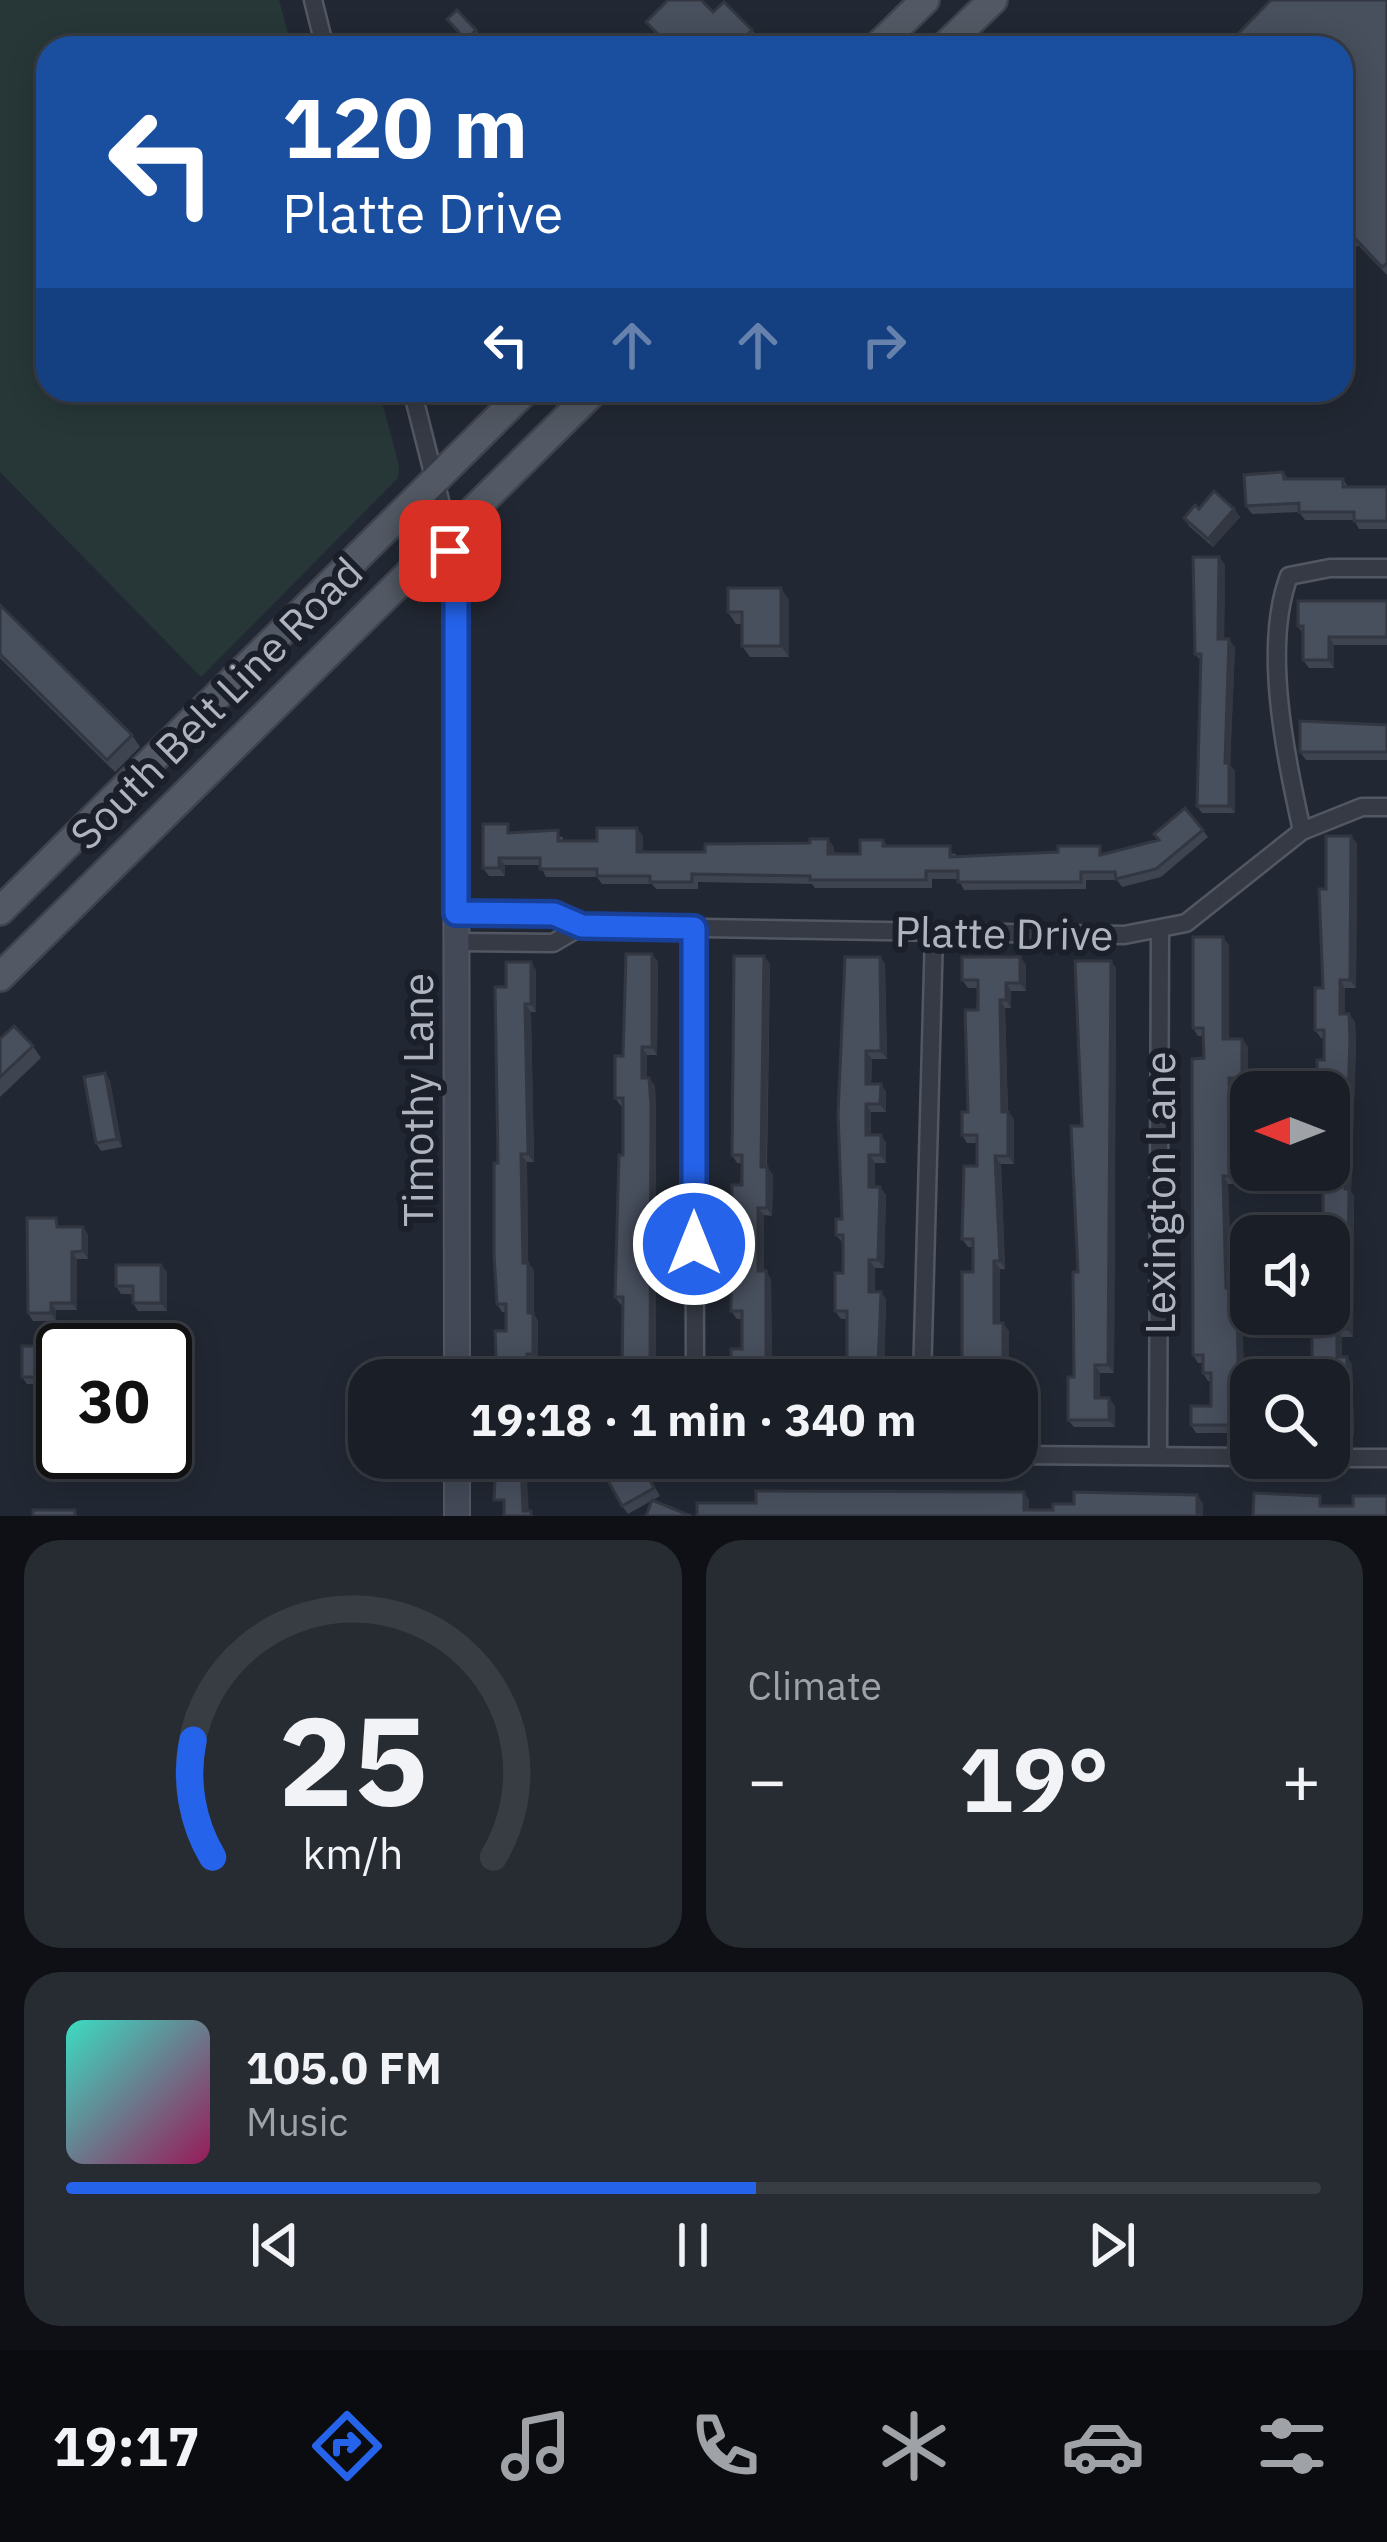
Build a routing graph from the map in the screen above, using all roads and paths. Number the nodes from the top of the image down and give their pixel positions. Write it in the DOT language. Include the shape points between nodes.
graph roads {
  1 [pos="313,0"];
  2 [pos="925,0"];
  3 [pos="993,0"];
  4 [pos="322,36"];
  5 [pos="889,36"];
  6 [pos="956,36"];
  7 [pos="415,402"];
  8 [pos="513,402"];
  9 [pos="583,402"];
  10 [pos="434,477"];
  11 [pos="448,532"];
  12 [pos="1387,568"];
  13 [pos="1387,806"];
  14 [pos="1302,831"];
  15 [pos="0,911"];
  16 [pos="456,913"];
  17 [pos="582,926"];
  18 [pos="694,928"];
  19 [pos="1160,931"];
  20 [pos="934,933"];
  21 [pos="456,942"];
  22 [pos="0,976"];
  23 [pos="457,1359"];
  24 [pos="695,1359"];
  25 [pos="923,1359"];
  26 [pos="1038,1455"];
  27 [pos="1158,1455"];
  28 [pos="1230,1456"];
  29 [pos="1350,1457"];
  30 [pos="1387,1458"];
  31 [pos="457,1479"];
  32 [pos="457,1516"];
  1 -- 4 [label="street"];
  2 -- 5 [label="main road"];
  3 -- 6 [label="main road"];
  7 -- 10 [label="street"];
  8 -- 10 [label="main road, South Belt Line Road"];
  9 -- 11 [label="main road, South Belt Line Road"];
  10 -- 11 [label="street"];
  10 -- 15 [label="main road, South Belt Line Road"];
  11 -- 16 [label="street, Timothy Lane" via="456,597"];
  11 -- 22 [label="main road, South Belt Line Road"];
  12 -- 14 [label="street" via="1304,570 1289,576 1280,600 1280,685"];
  13 -- 14 [label="street, Platte Drive" via="1362,806"];
  14 -- 19 [label="street, Platte Drive" via="1186,923"];
  16 -- 17 [label="street, Platte Drive" via="554,914"];
  16 -- 21 [label="street, Timothy Lane"];
  17 -- 18 [label="street, Platte Drive"];
  17 -- 21 [label="street, Platte Drive" via="553,943"];
  18 -- 20 [label="street, Platte Drive"];
  18 -- 24 [label="street"];
  19 -- 20 [label="street, Platte Drive"];
  19 -- 27 [label="street, Lexington Lane"];
  20 -- 25 [label="street"];
  21 -- 23 [label="street, Timothy Lane"];
  26 -- 27 [label="street"];
  27 -- 28 [label="street"];
  29 -- 30 [label="street"];
  31 -- 32 [label="street"];
}
